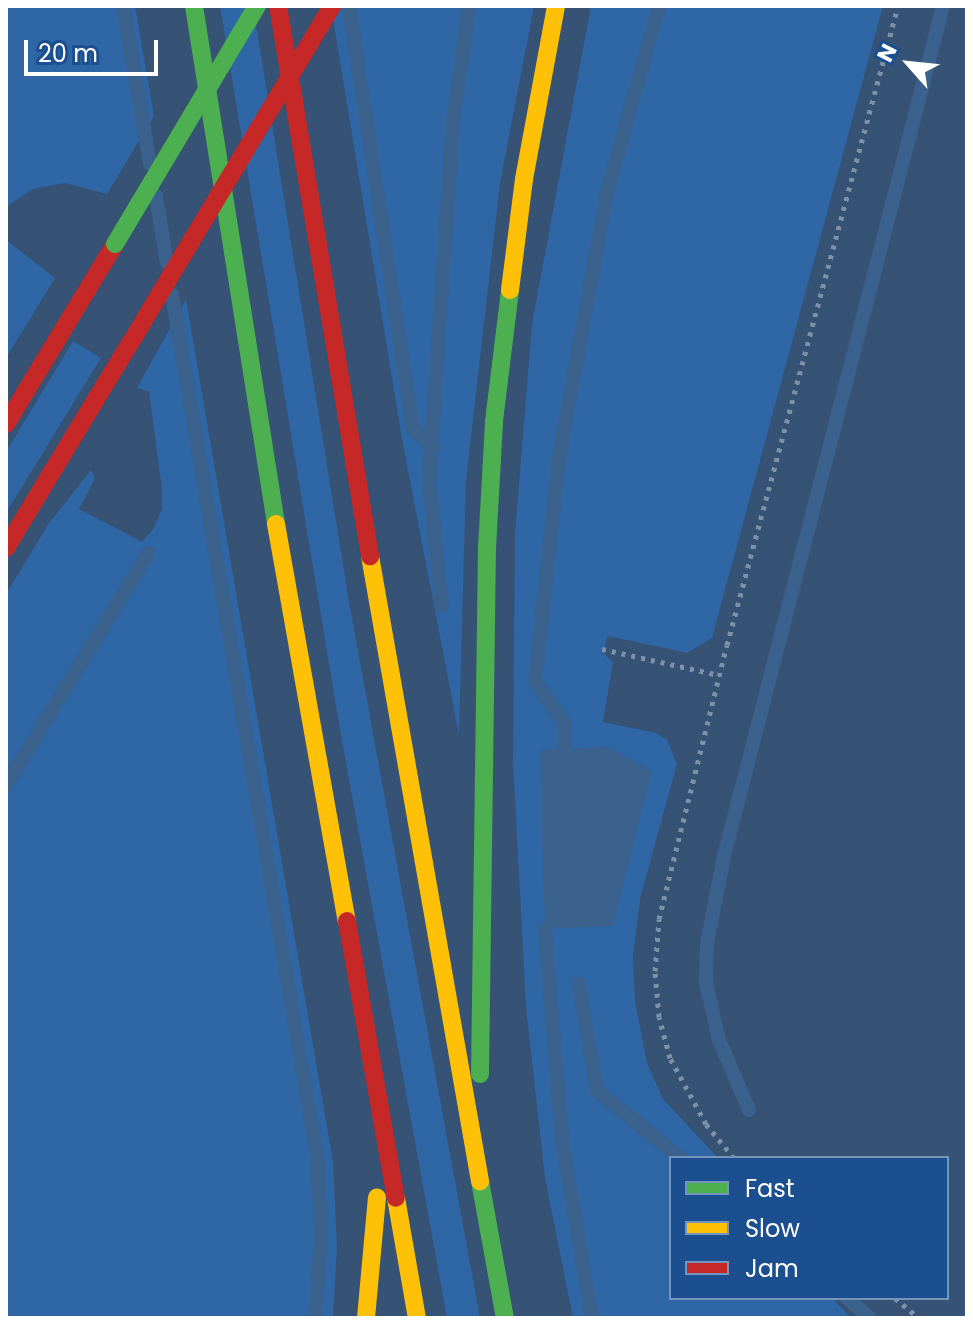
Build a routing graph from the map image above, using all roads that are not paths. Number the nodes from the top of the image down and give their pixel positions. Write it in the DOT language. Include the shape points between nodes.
graph roads {
  1 [pos="194,6"];
  2 [pos="257,6"];
  3 [pos="278,6"];
  4 [pos="332,6"];
  5 [pos="556,6"];
  6 [pos="6,424"];
  7 [pos="6,548"];
  8 [pos="382,1136"];
  9 [pos="478,1176"];
  10 [pos="366,1318"];
  11 [pos="417,1318"];
  12 [pos="505,1318"];
  1 -- 8 [label="highway" via="267,472"];
  2 -- 6 [label="highway, bridge"];
  3 -- 9 [label="highway"];
  4 -- 7 [label="highway, bridge"];
  5 -- 9 [label="highway" via="520,209 494,421 487,548"];
  8 -- 10 [label="highway"];
  8 -- 11 [label="highway"];
  9 -- 12 [label="highway"];
}
